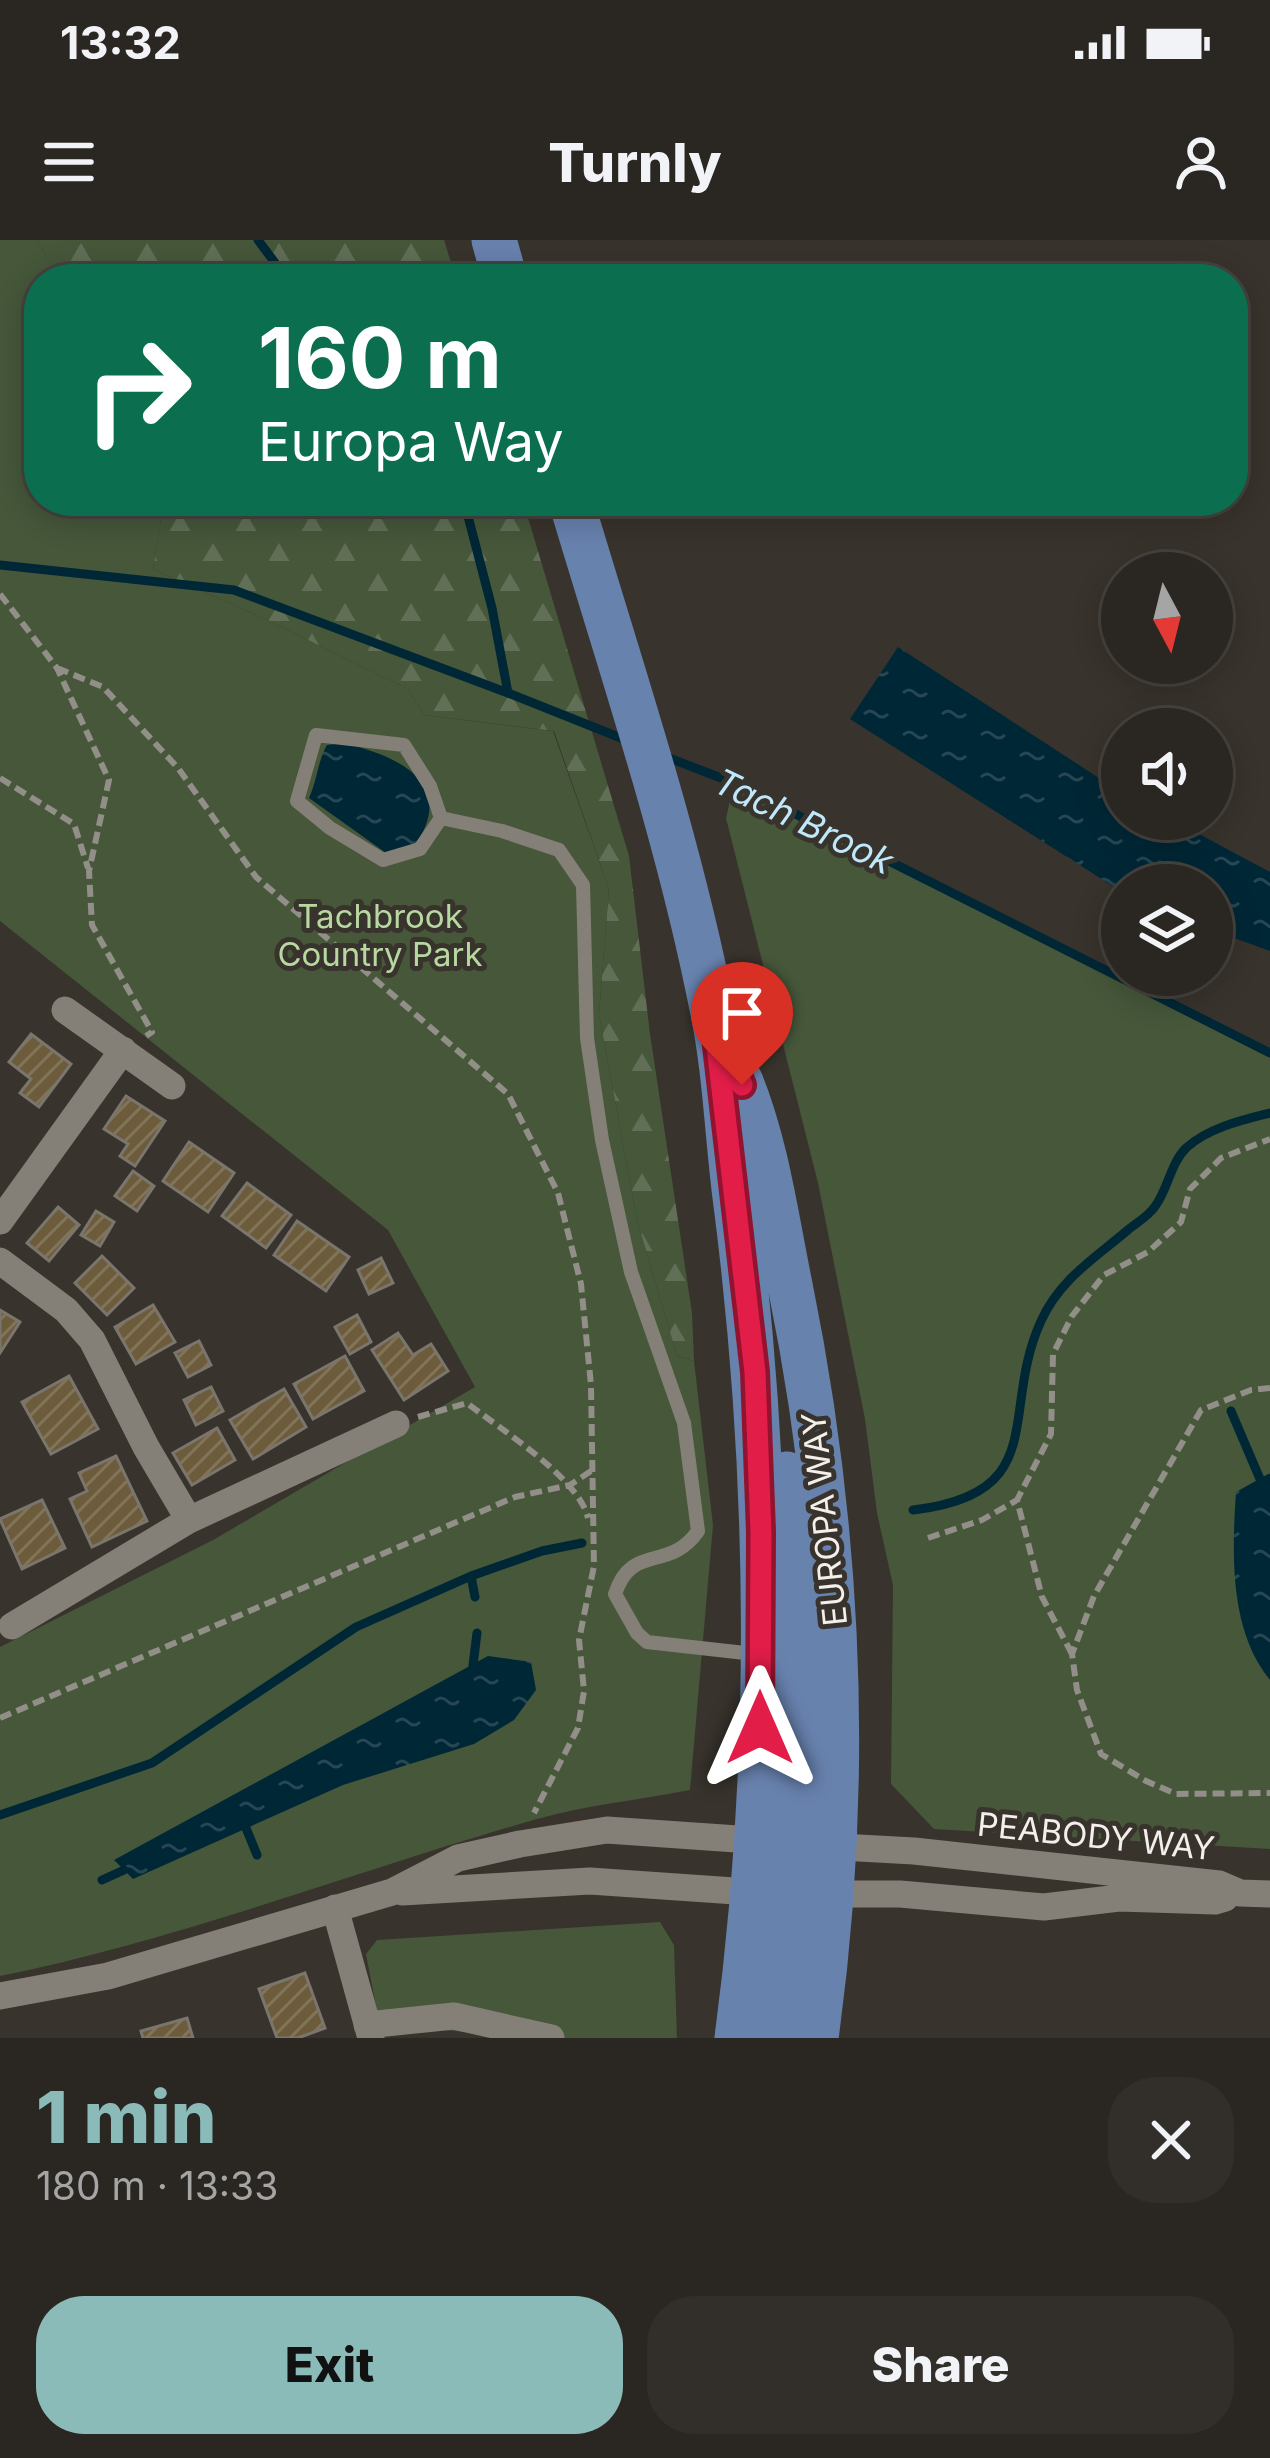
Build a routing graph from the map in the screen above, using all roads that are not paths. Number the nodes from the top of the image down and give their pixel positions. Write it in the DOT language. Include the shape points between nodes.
graph roads {
  1 [pos="575,516"];
  2 [pos="441,818"];
  3 [pos="65,1010"];
  4 [pos="713,1012"];
  5 [pos="123,1050"];
  6 [pos="172,1086"];
  7 [pos="0,1221"];
  8 [pos="0,1262"];
  9 [pos="396,1424"];
  10 [pos="189,1520"];
  11 [pos="12,1627"];
  12 [pos="760,1655"];
  13 [pos="795,1844"];
  14 [pos="392,1892"];
  15 [pos="754,1892"];
  16 [pos="1240,1893"];
  17 [pos="815,1894"];
  18 [pos="1270,1894"];
  19 [pos="334,1908"];
  20 [pos="0,1996"];
  21 [pos="369,2031"];
  22 [pos="551,2038"];
  23 [pos="737,2038"];
  24 [pos="774,2038"];
  25 [pos="816,2038"];
  1 -- 4 [label="highway, EUROPA WAY" via="685,884"];
  2 -- 2 [label="lane" via="420,849 382,860 330,828 297,801 316,735 404,745"];
  2 -- 12 [label="lane" via="559,850 583,884 587,1038 602,1140 631,1271 684,1423 698,1531 687,1548 621,1574 615,1594 637,1634 657,1646"];
  3 -- 5 [label="street"];
  4 -- 12 [label="highway, EUROPA WAY" via="755,1372"];
  4 -- 13 [label="highway, EUROPA WAY" via="766,1162 830,1534 839,1709"];
  5 -- 6 [label="street"];
  5 -- 7 [label="street"];
  8 -- 10 [label="street" via="66,1310 92,1340"];
  9 -- 10 [label="street"];
  10 -- 11 [label="street"];
  12 -- 13 [label="highway, EUROPA WAY"];
  13 -- 14 [label="street, PEABODY WAY" via="607,1830 458,1858"];
  13 -- 15 [label="highway, EUROPA WAY"];
  13 -- 16 [label="street, PEABODY WAY" via="1219,1884"];
  13 -- 17 [label="highway"];
  14 -- 15 [label="street, PEABODY WAY" via="590,1881"];
  14 -- 19 [label="street, PEABODY WAY"];
  15 -- 17 [label="street, PEABODY WAY"];
  15 -- 23 [label="highway, EUROPA WAY"];
  16 -- 17 [label="street, PEABODY WAY" via="1215,1901 1119,1898 1044,1907"];
  16 -- 18 [label="street"];
  17 -- 24 [label="highway" via="789,1927"];
  17 -- 25 [label="highway"];
  19 -- 20 [label="street, PEABODY WAY" via="108,1976"];
  19 -- 21 [label="street"];
  21 -- 22 [label="street" via="454,2016"];
}
